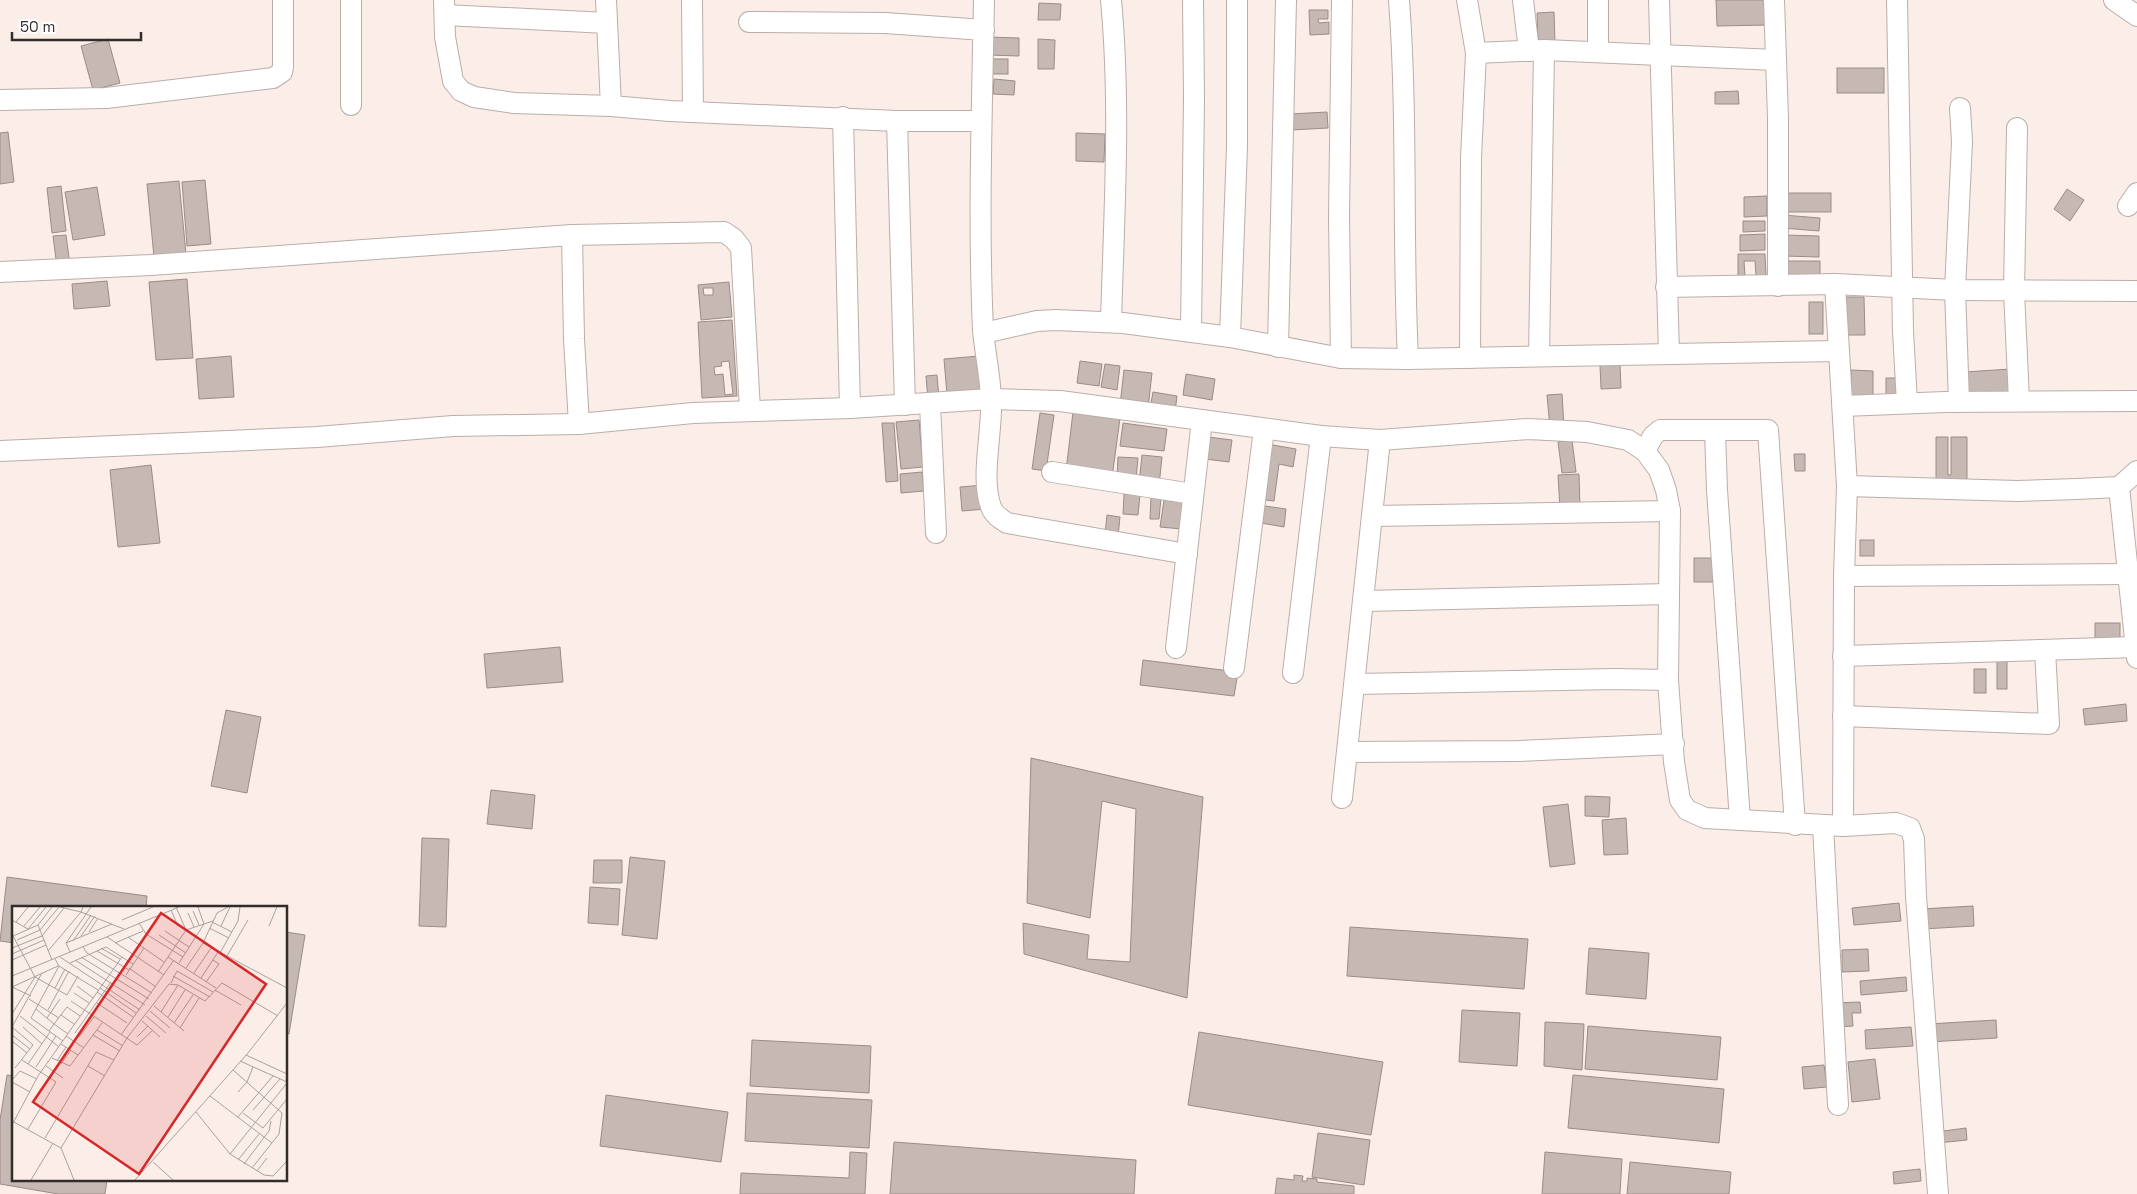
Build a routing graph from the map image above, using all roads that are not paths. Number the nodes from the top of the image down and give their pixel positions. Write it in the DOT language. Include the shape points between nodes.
graph roads {
  1 [pos="283,0"];
  2 [pos="351,0"];
  3 [pos="606,0"];
  4 [pos="692,0"];
  5 [pos="984,0"];
  6 [pos="1111,0"];
  7 [pos="1193,0"];
  8 [pos="1236,0"];
  9 [pos="1286,0"];
  10 [pos="1342,0"];
  11 [pos="1399,0"];
  12 [pos="1467,0"];
  13 [pos="1523,0"];
  14 [pos="1598,0"];
  15 [pos="1659,0"];
  16 [pos="1774,0"];
  17 [pos="1898,0"];
  18 [pos="2114,0"];
  19 [pos="444,8"];
  20 [pos="2137,16"];
  21 [pos="749,22"];
  22 [pos="606,23"];
  23 [pos="984,30"];
  24 [pos="1536,51"];
  25 [pos="1598,52"];
  26 [pos="1476,53"];
  27 [pos="1661,55"];
  28 [pos="1776,60"];
  29 [pos="0,100"];
  30 [pos="351,105"];
  31 [pos="611,106"];
  32 [pos="1960,108"];
  33 [pos="693,112"];
  34 [pos="843,117"];
  35 [pos="897,121"];
  36 [pos="981,121"];
  37 [pos="2017,128"];
  38 [pos="572,236"];
  39 [pos="0,272"];
  40 [pos="1835,284"];
  41 [pos="1778,286"];
  42 [pos="1666,287"];
  43 [pos="1903,287"];
  44 [pos="1955,290"];
  45 [pos="2014,291"];
  46 [pos="2137,291"];
  47 [pos="1111,322"];
  48 [pos="1191,332"];
  49 [pos="984,333"];
  50 [pos="1230,337"];
  51 [pos="1278,347"];
  52 [pos="1838,351"];
  53 [pos="1669,354"];
  54 [pos="1538,356"];
  55 [pos="1340,358"];
  56 [pos="1470,358"];
  57 [pos="1408,360"];
  58 [pos="991,399"];
  59 [pos="2018,401"];
  60 [pos="2137,401"];
  61 [pos="1959,402"];
  62 [pos="1908,403"];
  63 [pos="930,404"];
  64 [pos="905,405"];
  65 [pos="1843,406"];
  66 [pos="850,408"];
  67 [pos="750,410"];
  68 [pos="1202,420"];
  69 [pos="579,424"];
  70 [pos="1264,429"];
  71 [pos="1715,431"];
  72 [pos="1321,436"];
  73 [pos="1380,440"];
  74 [pos="0,451"];
  75 [pos="1645,451"];
  76 [pos="2137,471"];
  77 [pos="1052,472"];
  78 [pos="1847,486"];
  79 [pos="2119,486"];
  80 [pos="1193,494"];
  81 [pos="1670,511"];
  82 [pos="1372,516"];
  83 [pos="936,533"];
  84 [pos="1186,554"];
  85 [pos="2128,574"];
  86 [pos="1844,576"];
  87 [pos="1669,594"];
  88 [pos="1364,601"];
  89 [pos="1176,648"];
  90 [pos="2045,650"];
  91 [pos="2136,652"];
  92 [pos="1843,656"];
  93 [pos="1234,668"];
  94 [pos="1292,673"];
  95 [pos="1668,680"];
  96 [pos="1356,684"];
  97 [pos="1843,716"];
  98 [pos="1674,744"];
  99 [pos="1348,752"];
  100 [pos="1342,798"];
  101 [pos="1740,820"];
  102 [pos="1795,825"];
  103 [pos="1833,826"];
  104 [pos="1838,1105"];
  105 [pos="1938,1194"];
  1 -- 29 [label="street" via="283,67 282,72 273,78 106,98"];
  2 -- 30 [label="street"];
  3 -- 22 [label="street"];
  4 -- 33 [label="street"];
  5 -- 23 [label="street"];
  6 -- 47 [label="street" via="1117,106"];
  7 -- 48 [label="street"];
  8 -- 50 [label="street" via="1237,147"];
  9 -- 51 [label="street"];
  10 -- 55 [label="street"];
  11 -- 57 [label="street" via="1404,82 1404,282"];
  12 -- 26 [label="street"];
  13 -- 24 [label="street"];
  14 -- 25 [label="street"];
  15 -- 27 [label="street"];
  16 -- 28 [label="street"];
  17 -- 43 [label="street"];
  18 -- 20 [label="street"];
  19 -- 22 [label="street"];
  19 -- 31 [label="street" via="444,37 453,82 461,91 474,98 514,103"];
  21 -- 23 [label="street" via="885,23"];
  22 -- 31 [label="street"];
  23 -- 36 [label="street"];
  24 -- 25 [label="street"];
  24 -- 26 [label="street"];
  24 -- 54 [label="street"];
  25 -- 27 [label="street"];
  26 -- 56 [label="street"];
  27 -- 28 [label="street"];
  27 -- 42 [label="street"];
  28 -- 41 [label="street"];
  31 -- 33 [label="street"];
  32 -- 44 [label="street" via="1962,142"];
  33 -- 34 [label="street"];
  34 -- 35 [label="street"];
  34 -- 66 [label="street"];
  35 -- 36 [label="street"];
  35 -- 64 [label="street"];
  36 -- 49 [label="street"];
  37 -- 45 [label="street"];
  38 -- 39 [label="street"];
  38 -- 67 [label="street" via="714,231 734,238 741,248"];
  38 -- 69 [label="street"];
  40 -- 41 [label="street"];
  40 -- 43 [label="street"];
  40 -- 52 [label="street"];
  41 -- 42 [label="street"];
  42 -- 53 [label="street"];
  43 -- 44 [label="street"];
  43 -- 62 [label="street"];
  44 -- 45 [label="street"];
  44 -- 61 [label="street"];
  45 -- 46 [label="street"];
  45 -- 59 [label="street"];
  47 -- 48 [label="street"];
  47 -- 49 [label="street" via="1037,321"];
  48 -- 50 [label="street"];
  49 -- 58 [label="street"];
  50 -- 51 [label="street"];
  51 -- 55 [label="street"];
  52 -- 53 [label="street"];
  52 -- 65 [label="street"];
  53 -- 54 [label="street"];
  54 -- 56 [label="street"];
  55 -- 57 [label="street"];
  56 -- 57 [label="street"];
  58 -- 63 [label="street"];
  58 -- 68 [label="street" via="1060,401"];
  58 -- 84 [label="street" via="988,489 997,516 1007,523 1027,528"];
  59 -- 60 [label="street"];
  59 -- 61 [label="street"];
  61 -- 62 [label="street"];
  62 -- 65 [label="street"];
  63 -- 64 [label="street"];
  63 -- 83 [label="street"];
  64 -- 66 [label="street"];
  65 -- 78 [label="street"];
  66 -- 67 [label="street"];
  67 -- 69 [label="street"];
  68 -- 70 [label="street"];
  68 -- 80 [label="street"];
  69 -- 74 [label="street" via="453,426 317,437"];
  70 -- 72 [label="street"];
  70 -- 93 [label="street"];
  71 -- 75 [label="street" via="1660,430"];
  71 -- 101 [label="street"];
  71 -- 102 [label="street" via="1768,430"];
  72 -- 73 [label="street"];
  72 -- 94 [label="street"];
  73 -- 75 [label="street" via="1476,432 1587,432 1628,440"];
  73 -- 82 [label="street"];
  75 -- 81 [label="street" via="1658,470"];
  76 -- 79 [label="street"];
  77 -- 80 [label="street"];
  78 -- 79 [label="street" via="2017,491"];
  78 -- 86 [label="street"];
  79 -- 85 [label="street"];
  80 -- 84 [label="street"];
  81 -- 82 [label="street"];
  81 -- 87 [label="street"];
  82 -- 88 [label="street"];
  84 -- 89 [label="street"];
  85 -- 86 [label="street"];
  85 -- 91 [label="street"];
  86 -- 92 [label="street"];
  87 -- 88 [label="street"];
  87 -- 95 [label="street"];
  88 -- 96 [label="street"];
  90 -- 91 [label="street"];
  90 -- 92 [label="street"];
  90 -- 97 [label="street" via="2049,724"];
  92 -- 97 [label="street"];
  95 -- 96 [label="street"];
  95 -- 98 [label="street"];
  96 -- 99 [label="street"];
  97 -- 103 [label="street"];
  98 -- 99 [label="street" via="1519,751"];
  98 -- 101 [label="street" via="1680,800 1686,810 1705,818"];
  99 -- 100 [label="street"];
  101 -- 102 [label="street"];
  102 -- 103 [label="street"];
  103 -- 104 [label="street"];
  103 -- 105 [label="street" via="1896,822 1910,828 1914,839"];
}
